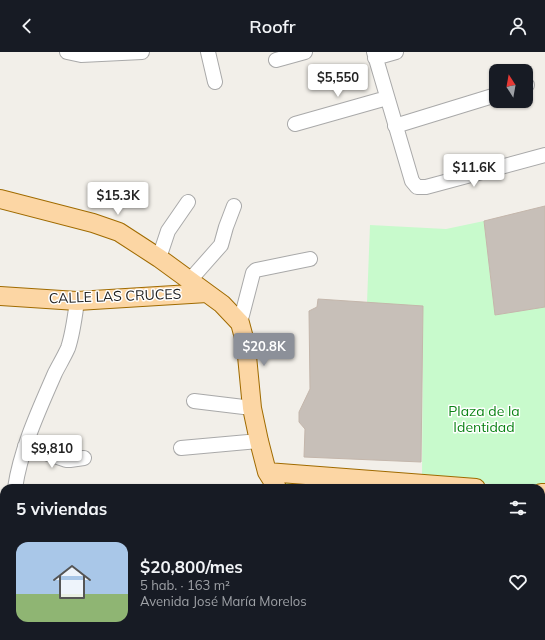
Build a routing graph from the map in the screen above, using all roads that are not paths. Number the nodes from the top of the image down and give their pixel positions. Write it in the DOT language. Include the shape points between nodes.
graph roads {
  1 [pos="67,52"];
  2 [pos="142,52"];
  3 [pos="208,52"];
  4 [pos="305,52"];
  5 [pos="396,52"];
  6 [pos="375,55"];
  7 [pos="276,60"];
  8 [pos="216,82"];
  9 [pos="489,97"];
  10 [pos="387,98"];
  11 [pos="295,124"];
  12 [pos="395,126"];
  13 [pos="545,155"];
  14 [pos="0,199"];
  15 [pos="188,202"];
  16 [pos="234,206"];
  17 [pos="158,258"];
  18 [pos="310,259"];
  19 [pos="190,280"];
  20 [pos="207,293"];
  21 [pos="0,296"];
  22 [pos="77,301"];
  23 [pos="240,323"];
  24 [pos="194,401"];
  25 [pos="252,408"];
  26 [pos="259,441"];
  27 [pos="25,446"];
  28 [pos="181,448"];
  29 [pos="84,458"];
  30 [pos="267,472"];
  31 [pos="16,484"];
  32 [pos="274,484"];
  33 [pos="424,484"];
  1 -- 2 [label="street" via="81,55"];
  3 -- 8 [label="street"];
  4 -- 7 [label="street"];
  5 -- 6 [label="street"];
  6 -- 10 [label="street"];
  9 -- 12 [label="street"];
  10 -- 11 [label="street"];
  10 -- 12 [label="street"];
  12 -- 13 [label="street" via="412,181 417,187 426,187"];
  14 -- 17 [label="main road" via="119,232"];
  15 -- 17 [label="street" via="168,231"];
  16 -- 19 [label="street" via="221,245"];
  17 -- 19 [label="main road"];
  18 -- 23 [label="street" via="256,270 253,273"];
  19 -- 20 [label="main road"];
  20 -- 22 [label="main road, CALLE LAS CRUCES"];
  20 -- 23 [label="main road"];
  21 -- 22 [label="main road, CALLE LAS CRUCES"];
  22 -- 27 [label="street" via="68,349"];
  23 -- 25 [label="main road" via="247,356"];
  24 -- 25 [label="street"];
  25 -- 26 [label="main road"];
  26 -- 28 [label="street"];
  26 -- 30 [label="main road"];
  27 -- 29 [label="street" via="66,460"];
  27 -- 31 [label="street"];
  30 -- 32 [label="main road"];
  30 -- 33 [label="main road"];
}
